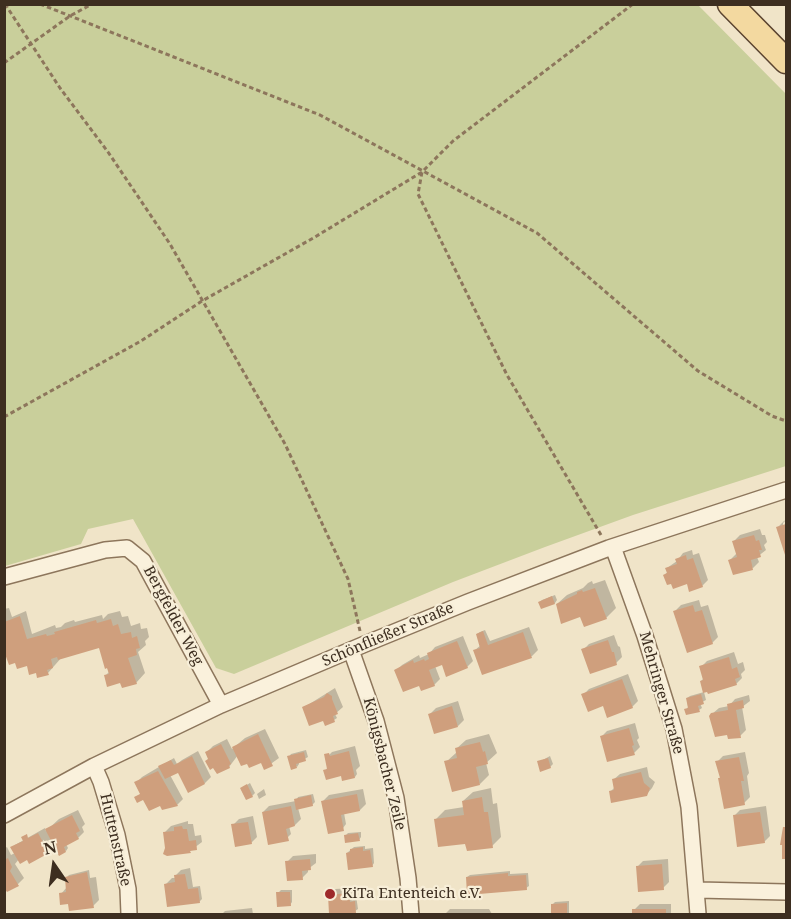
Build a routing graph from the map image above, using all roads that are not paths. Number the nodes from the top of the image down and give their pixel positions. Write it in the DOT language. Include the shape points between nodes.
graph roads {
  1 [pos="730,4"];
  2 [pos="786,61"];
  3 [pos="786,490"];
  4 [pos="611,547"];
  5 [pos="4,577"];
  6 [pos="351,650"];
  7 [pos="221,705"];
  8 [pos="94,766"];
  9 [pos="4,815"];
  10 [pos="698,890"];
  11 [pos="786,892"];
  12 [pos="129,915"];
  13 [pos="411,915"];
  14 [pos="698,915"];
  1 -- 2 [label="main road"];
  3 -- 4 [label="street, Schönfließer Straße"];
  4 -- 6 [label="street, Schönfließer Straße"];
  4 -- 10 [label="street, Mehringer Straße" via="645,636 674,729 689,807"];
  5 -- 7 [label="street, Bergfelder Weg" via="105,550 127,548 143,561"];
  6 -- 7 [label="street, Schönfließer Straße"];
  6 -- 13 [label="street, Königsbacher Zeile" via="376,721 396,798"];
  7 -- 8 [label="street, Schönfließer Straße"];
  8 -- 9 [label="street, Schönfließer Straße"];
  8 -- 12 [label="street, Huttenstraße" via="117,835"];
  10 -- 11 [label="street"];
  10 -- 14 [label="street, Mehringer Straße"];
}
